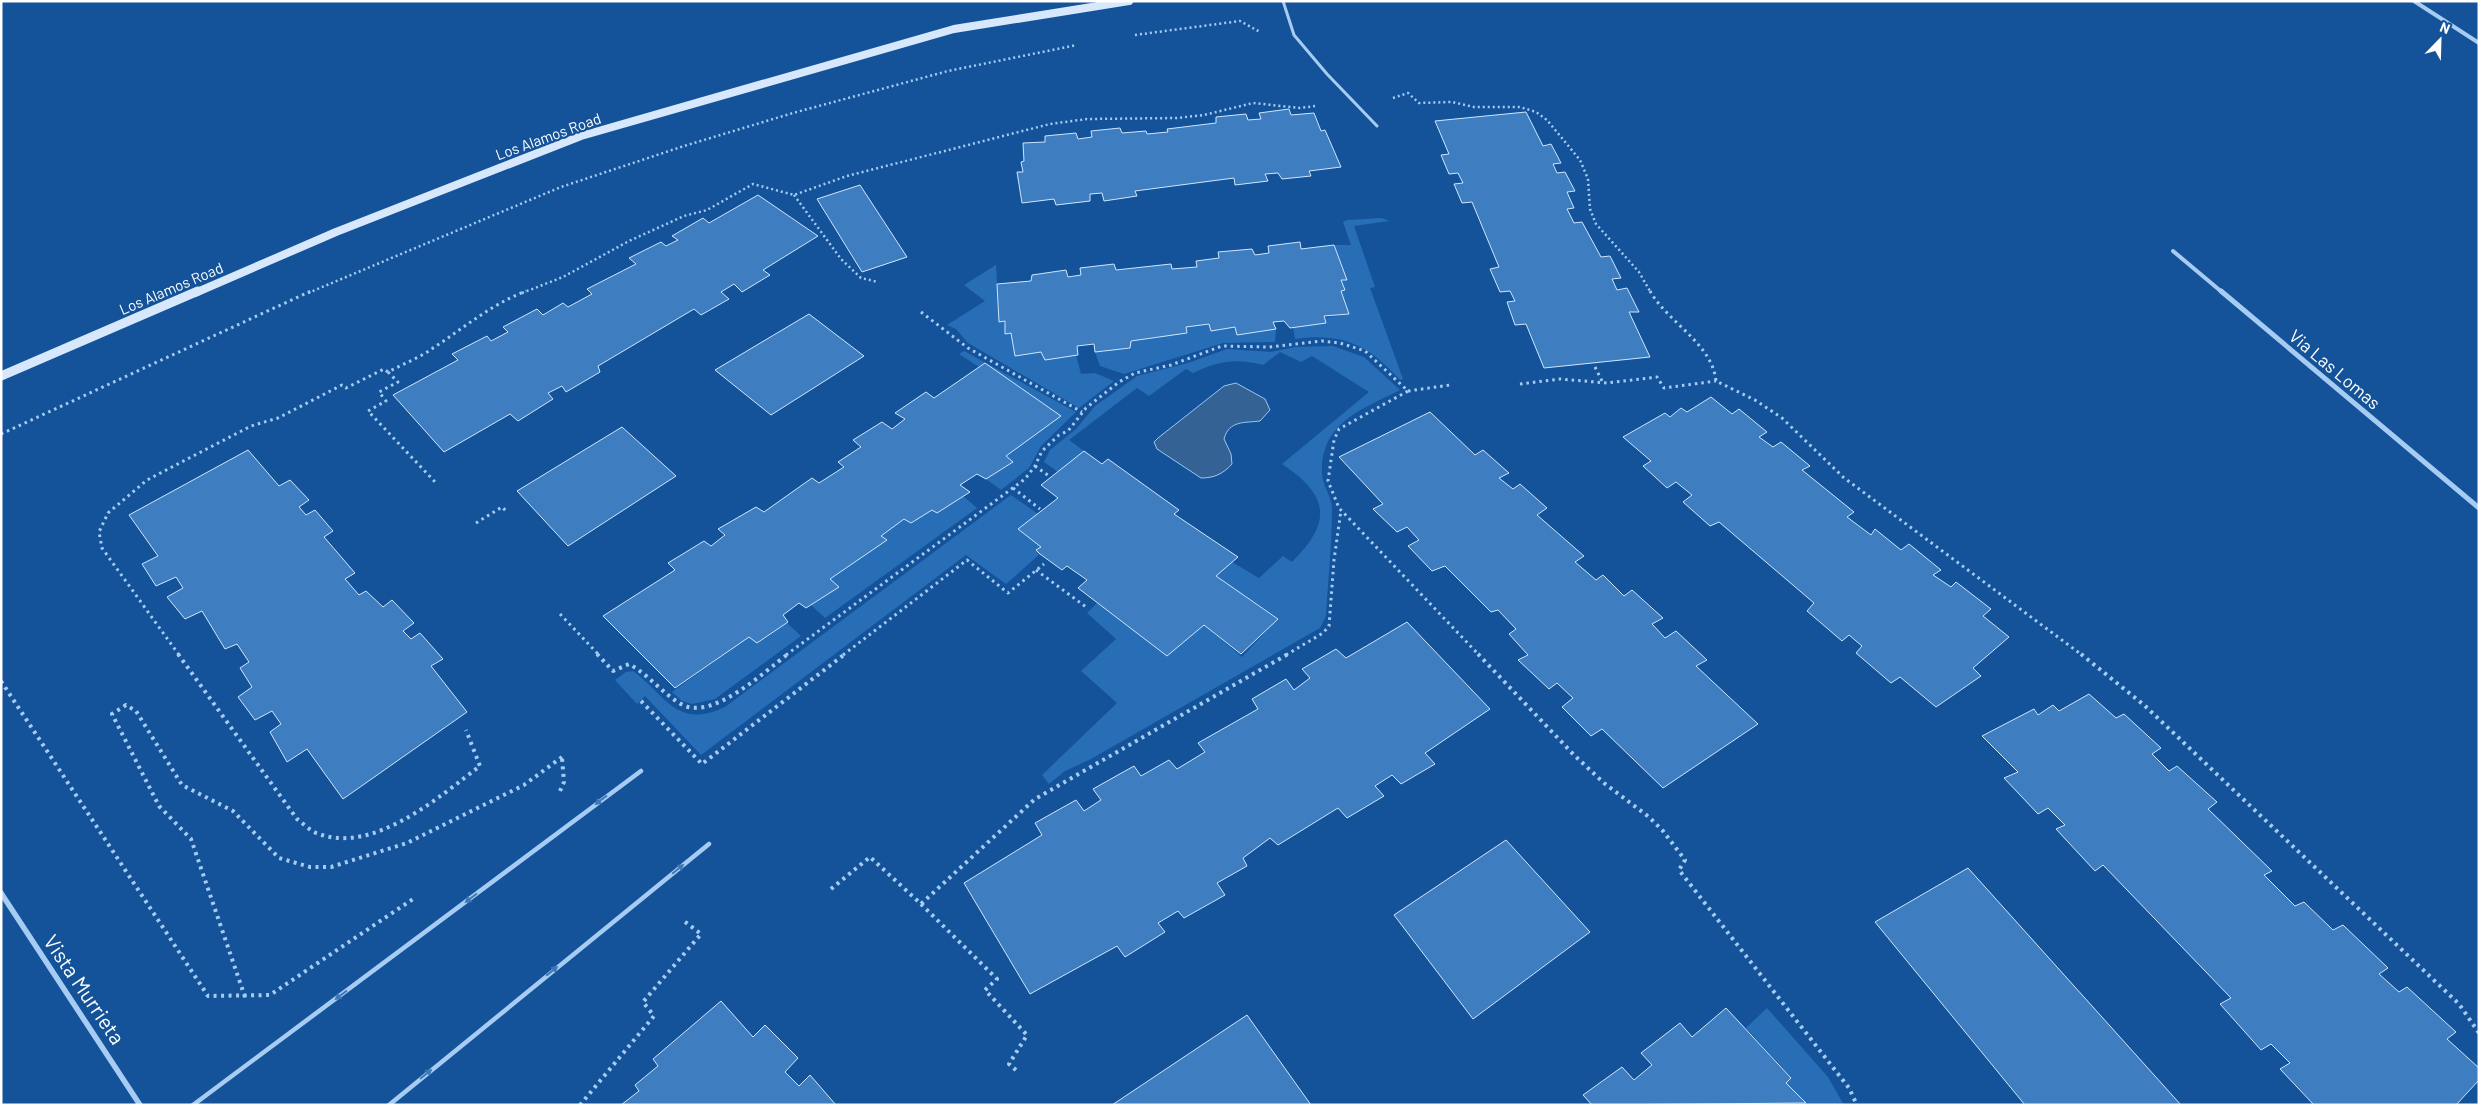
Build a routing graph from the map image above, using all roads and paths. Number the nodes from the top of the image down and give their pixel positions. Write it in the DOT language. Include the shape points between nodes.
graph roads {
  1 [pos="1129,1"];
  2 [pos="1283,1"];
  3 [pos="2414,1"];
  4 [pos="1267,35"];
  5 [pos="1126,37"];
  6 [pos="2479,43"];
  7 [pos="1084,44"];
  8 [pos="1336,83"];
  9 [pos="1310,99"];
  10 [pos="1384,100"];
  11 [pos="1377,126"];
  12 [pos="794,195"];
  13 [pos="2173,251"];
  14 [pos="878,282"];
  15 [pos="921,312"];
  16 [pos="1595,367"];
  17 [pos="388,372"];
  18 [pos="1,376"];
  19 [pos="1716,381"];
  20 [pos="1603,383"];
  21 [pos="1520,384"];
  22 [pos="1450,385"];
  23 [pos="1408,391"];
  24 [pos="1082,412"];
  25 [pos="1,434"];
  26 [pos="1035,466"];
  27 [pos="1049,476"];
  28 [pos="436,483"];
  29 [pos="1013,488"];
  30 [pos="2479,508"];
  31 [pos="1040,509"];
  32 [pos="1341,510"];
  33 [pos="507,512"];
  34 [pos="476,523"];
  35 [pos="1044,564"];
  36 [pos="1036,570"];
  37 [pos="1086,607"];
  38 [pos="560,614"];
  39 [pos="1,681"];
  40 [pos="641,701"];
  41 [pos="466,730"];
  42 [pos="640,771"];
  43 [pos="555,800"];
  44 [pos="709,844"];
  45 [pos="830,890"];
  46 [pos="1,893"];
  47 [pos="418,896"];
  48 [pos="921,904"];
  49 [pos="684,921"];
  50 [pos="245,996"];
  51 [pos="2479,1033"];
  52 [pos="1017,1071"];
  53 [pos="140,1105"];
  54 [pos="193,1105"];
  55 [pos="388,1105"];
  56 [pos="580,1105"];
  57 [pos="1857,1105"];
  1 -- 18 [label="main road, Los Alamos Road" via="954,28 581,136 336,232"];
  2 -- 8 [label="lane" via="1294,35"];
  3 -- 6 [label="street"];
  4 -- 5 [label="path" via="1240,21"];
  7 -- 25 [label="path" via="948,71 794,113 561,187 314,290"];
  8 -- 11 [label="lane"];
  9 -- 12 [label="path" via="1315,106 1300,108 1253,103 1177,118 1098,118 1050,124 847,176"];
  10 -- 19 [label="path" via="1408,93 1419,103 1520,107 1547,120 1580,160 1588,179 1590,208 1596,224 1639,272 1657,303 1709,357"];
  12 -- 14 [label="path" via="841,259 861,278"];
  12 -- 17 [label="path" via="753,184 707,210 668,223 563,277 503,300 432,349"];
  13 -- 30 [label="street, Via Las Lomas"];
  15 -- 24 [label="path" via="968,348"];
  16 -- 20 [label="path"];
  17 -- 28 [label="path" via="398,382 379,392 386,401 368,411"];
  17 -- 41 [label="path" via="384,369 346,388 342,385 278,418 252,426 147,480 108,513 100,525 99,539 102,548 221,715 307,829 330,839 343,840 380,830 417,812 480,766"];
  19 -- 20 [label="path" via="1664,388 1657,377"];
  19 -- 51 [label="path" via="1758,401 1793,426 1849,480 2094,663 2144,705 2459,1004"];
  20 -- 21 [label="path" via="1560,379"];
  22 -- 23 [label="path"];
  23 -- 24 [label="path" via="1365,351 1340,343 1222,346 1171,365 1135,373"];
  23 -- 32 [label="path" via="1340,429 1334,440 1328,481"];
  24 -- 26 [label="path" via="1068,431 1042,451"];
  26 -- 27 [label="path"];
  26 -- 29 [label="path"];
  29 -- 31 [label="path"];
  29 -- 38 [label="path" via="714,706 698,709 672,701 639,668 629,664 613,671"];
  32 -- 48 [label="path" via="1329,626 1323,633 1035,798"];
  32 -- 57 [label="path" via="1574,755 1663,831 1685,860 1679,870 1849,1088"];
  33 -- 34 [label="path" via="502,507"];
  35 -- 36 [label="path"];
  36 -- 37 [label="path"];
  36 -- 40 [label="path" via="1008,593 967,560 702,764"];
  39 -- 50 [label="path" via="208,996"];
  42 -- 54 [label="lane, one-way"];
  43 -- 50 [label="path" via="564,782 562,757 524,785 407,843 330,867 310,867 279,858 234,811 182,785 136,711 131,706 120,707 112,714 114,719 160,806 191,839"];
  55 -- 44 [label="lane, one-way"];
  45 -- 48 [label="path" via="870,858"];
  46 -- 53 [label="street, Vista Murrieta"];
  47 -- 50 [label="path" via="270,995"];
  48 -- 52 [label="path" via="996,979 986,990 1027,1035 1009,1064"];
  49 -- 56 [label="path" via="702,934 643,1002 654,1016"];
}
